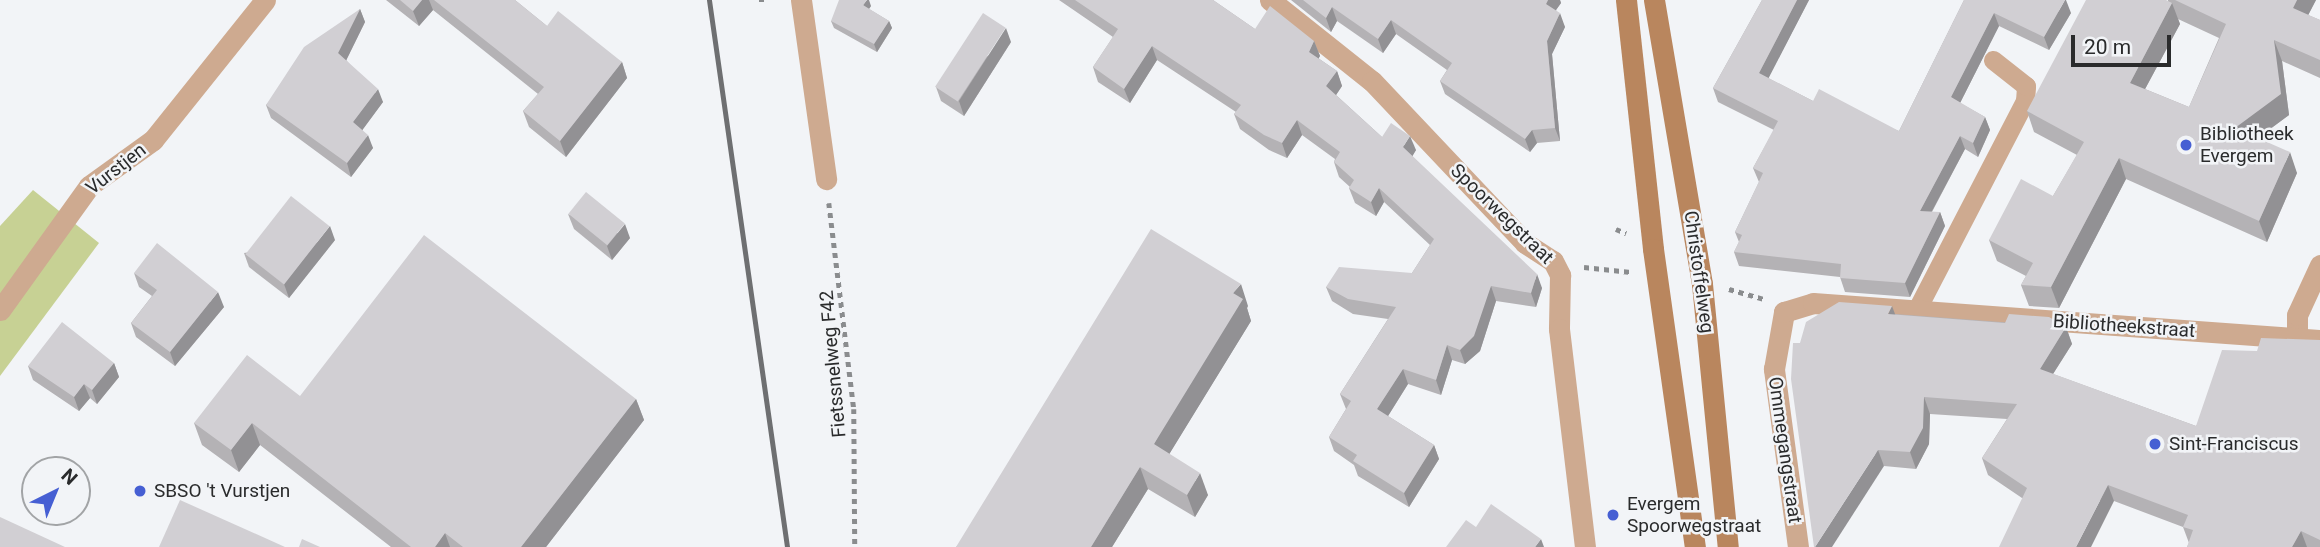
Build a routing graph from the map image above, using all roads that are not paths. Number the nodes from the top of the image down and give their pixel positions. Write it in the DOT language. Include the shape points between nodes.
graph roads {
  1 [pos="265,0"];
  2 [pos="802,0"];
  3 [pos="1270,0"];
  4 [pos="1626,0"];
  5 [pos="1654,0"];
  6 [pos="1993,60"];
  7 [pos="2046,81"];
  8 [pos="2026,86"];
  9 [pos="826,179"];
  10 [pos="2320,265"];
  11 [pos="0,310"];
  12 [pos="1916,311"];
  13 [pos="1784,312"];
  14 [pos="2297,338"];
  15 [pos="2320,340"];
  16 [pos="1584,547"];
  17 [pos="1695,547"];
  18 [pos="1728,547"];
  19 [pos="1798,547"];
  1 -- 11 [label="street, Vurstjen" via="153,140 89,186"];
  2 -- 9 [label="street"];
  3 -- 16 [label="street, Spoorwegstraat" via="1371,81 1525,243 1553,261 1562,298 1559,329"];
  4 -- 17 [label="main road" via="1656,275"];
  5 -- 18 [label="main road, Christoffelweg" via="1702,284"];
  6 -- 8 [label="lane"];
  7 -- 8 [label="lane"];
  8 -- 12 [label="lane" via="2025,101"];
  10 -- 14 [label="street" via="2297,315"];
  12 -- 13 [label="street, Bibliotheekstraat" via="1813,303"];
  12 -- 14 [label="street, Bibliotheekstraat"];
  13 -- 19 [label="street, Ommegangstraat" via="1774,369"];
  14 -- 15 [label="street, Bibliotheekstraat"];
}
